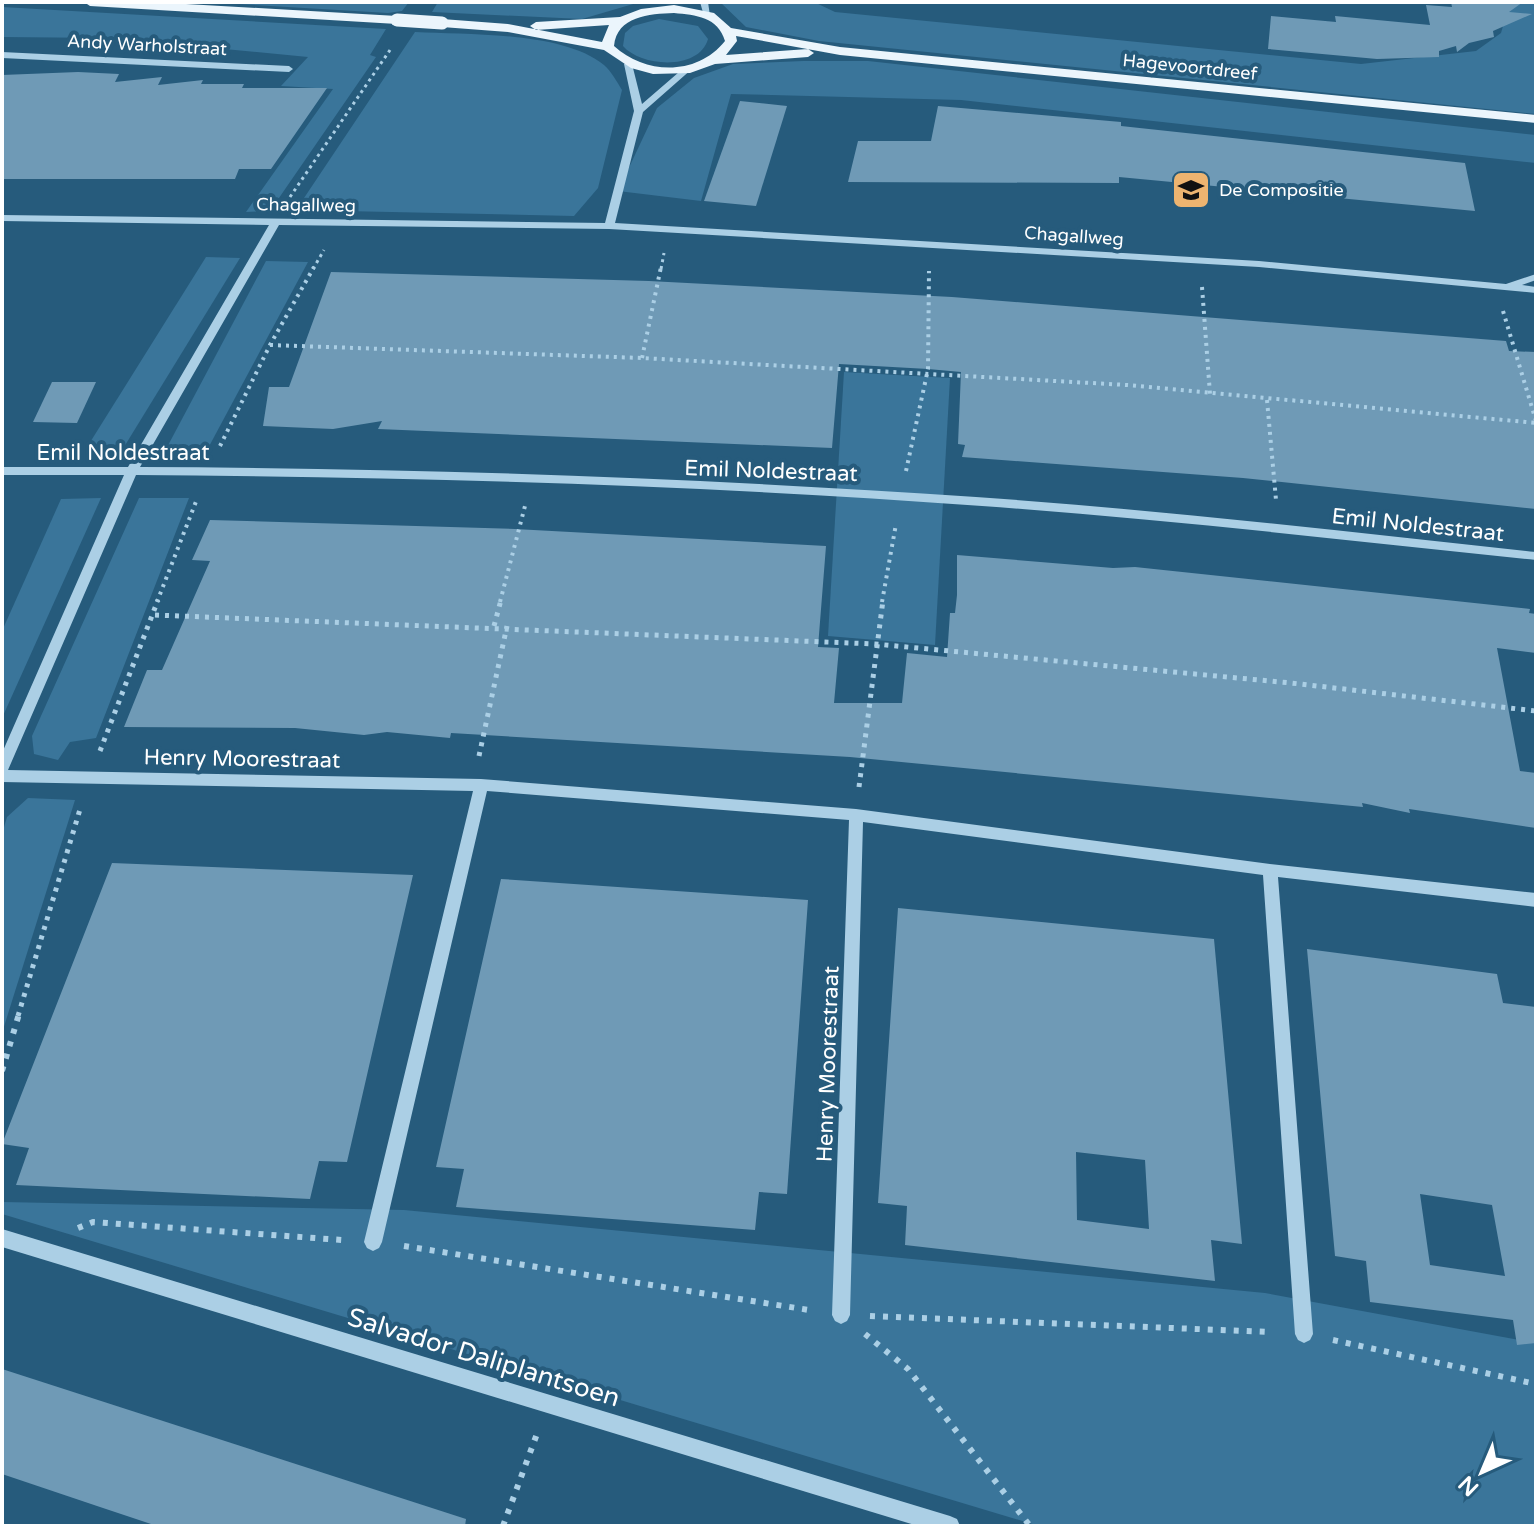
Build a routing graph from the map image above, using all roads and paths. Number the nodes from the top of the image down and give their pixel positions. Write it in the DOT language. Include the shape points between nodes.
graph roads {
  1 [pos="90,2"];
  2 [pos="660,6"];
  3 [pos="705,8"];
  4 [pos="623,20"];
  5 [pos="508,28"];
  6 [pos="730,31"];
  7 [pos="608,47"];
  8 [pos="840,51"];
  9 [pos="2,55"];
  10 [pos="385,56"];
  11 [pos="714,60"];
  12 [pos="628,64"];
  13 [pos="689,68"];
  14 [pos="289,69"];
  15 [pos="639,111"];
  16 [pos="1536,119"];
  17 [pos="2,218"];
  18 [pos="277,220"];
  19 [pos="341,221"];
  20 [pos="609,226"];
  21 [pos="669,229"];
  22 [pos="929,242"];
  23 [pos="1200,260"];
  24 [pos="1536,277"];
  25 [pos="1501,287"];
  26 [pos="1536,290"];
  27 [pos="270,345"];
  28 [pos="642,358"];
  29 [pos="927,374"];
  30 [pos="1210,394"];
  31 [pos="1267,400"];
  32 [pos="1536,422"];
  33 [pos="132,470"];
  34 [pos="2,471"];
  35 [pos="208,472"];
  36 [pos="531,480"];
  37 [pos="900,496"];
  38 [pos="1279,529"];
  39 [pos="1536,556"];
  40 [pos="155,615"];
  41 [pos="494,626"];
  42 [pos="507,626"];
  43 [pos="875,644"];
  44 [pos="1536,711"];
  45 [pos="2,769"];
  46 [pos="2,776"];
  47 [pos="90,777"];
  48 [pos="477,785"];
  49 [pos="856,815"];
  50 [pos="1270,870"];
  51 [pos="1536,900"];
  52 [pos="2,1071"];
  53 [pos="2,1238"];
  54 [pos="373,1242"];
  55 [pos="28,1246"];
  56 [pos="841,1315"];
  57 [pos="1304,1334"];
  58 [pos="1536,1384"];
  59 [pos="548,1404"];
  60 [pos="503,1526"];
  61 [pos="950,1526"];
  62 [pos="1030,1526"];
  1 -- 5 [label="main road, bridge"];
  2 -- 3 [label="main road"];
  2 -- 4 [label="main road"];
  3 -- 6 [label="main road"];
  4 -- 5 [label="main road"];
  4 -- 7 [label="main road" via="612,28"];
  5 -- 7 [label="main road"];
  6 -- 8 [label="main road, Hagevoortdreef"];
  6 -- 11 [label="main road" via="726,51"];
  7 -- 12 [label="main road"];
  8 -- 11 [label="main road, Hagevoortdreef"];
  8 -- 16 [label="main road, Hagevoortdreef"];
  9 -- 14 [label="street, Andy Warholstraat"];
  10 -- 18 [label="path"];
  11 -- 13 [label="main road, Hagevoortdreef"];
  12 -- 13 [label="main road, Hagevoortdreef" via="657,70"];
  12 -- 15 [label="street"];
  13 -- 15 [label="street"];
  15 -- 20 [label="street"];
  17 -- 18 [label="street, Chagallweg"];
  18 -- 19 [label="street, Chagallweg"];
  18 -- 33 [label="street"];
  19 -- 20 [label="street, Chagallweg"];
  19 -- 27 [label="path"];
  20 -- 21 [label="street, Chagallweg"];
  21 -- 22 [label="street, Chagallweg"];
  21 -- 28 [label="path"];
  22 -- 23 [label="street, Chagallweg"];
  22 -- 29 [label="path"];
  23 -- 25 [label="street, Chagallweg"];
  23 -- 30 [label="path"];
  24 -- 25 [label="street"];
  25 -- 26 [label="street, Chagallweg"];
  25 -- 32 [label="path"];
  27 -- 28 [label="path"];
  27 -- 35 [label="path"];
  28 -- 29 [label="path"];
  29 -- 30 [label="path"];
  29 -- 37 [label="path"];
  30 -- 31 [label="path"];
  31 -- 32 [label="path"];
  31 -- 38 [label="path"];
  33 -- 34 [label="street, Emil Noldestraat"];
  33 -- 35 [label="street, Emil Noldestraat"];
  33 -- 45 [label="street"];
  35 -- 36 [label="street, Emil Noldestraat"];
  35 -- 40 [label="path"];
  36 -- 37 [label="street, Emil Noldestraat"];
  36 -- 41 [label="path"];
  37 -- 38 [label="street, Emil Noldestraat"];
  37 -- 43 [label="path"];
  38 -- 39 [label="street, Emil Noldestraat"];
  40 -- 41 [label="path"];
  40 -- 47 [label="path"];
  41 -- 42 [label="path"];
  42 -- 43 [label="path"];
  42 -- 48 [label="path"];
  43 -- 44 [label="path"];
  43 -- 49 [label="path"];
  46 -- 47 [label="street, Henry Moorestraat"];
  47 -- 48 [label="street, Henry Moorestraat"];
  47 -- 52 [label="path"];
  48 -- 49 [label="street, Henry Moorestraat"];
  48 -- 54 [label="street"];
  49 -- 50 [label="street, Henry Moorestraat"];
  49 -- 56 [label="street, Henry Moorestraat"];
  50 -- 51 [label="street, Henry Moorestraat"];
  50 -- 57 [label="street"];
  53 -- 55 [label="street, Salvador Daliplantsoen"];
  54 -- 55 [label="path" via="93,1222"];
  54 -- 56 [label="path"];
  55 -- 59 [label="street, Salvador Daliplantsoen"];
  56 -- 57 [label="path"];
  56 -- 62 [label="path" via="908,1369"];
  57 -- 58 [label="path"];
  59 -- 60 [label="path"];
  59 -- 61 [label="street, Salvador Daliplantsoen"];
}
